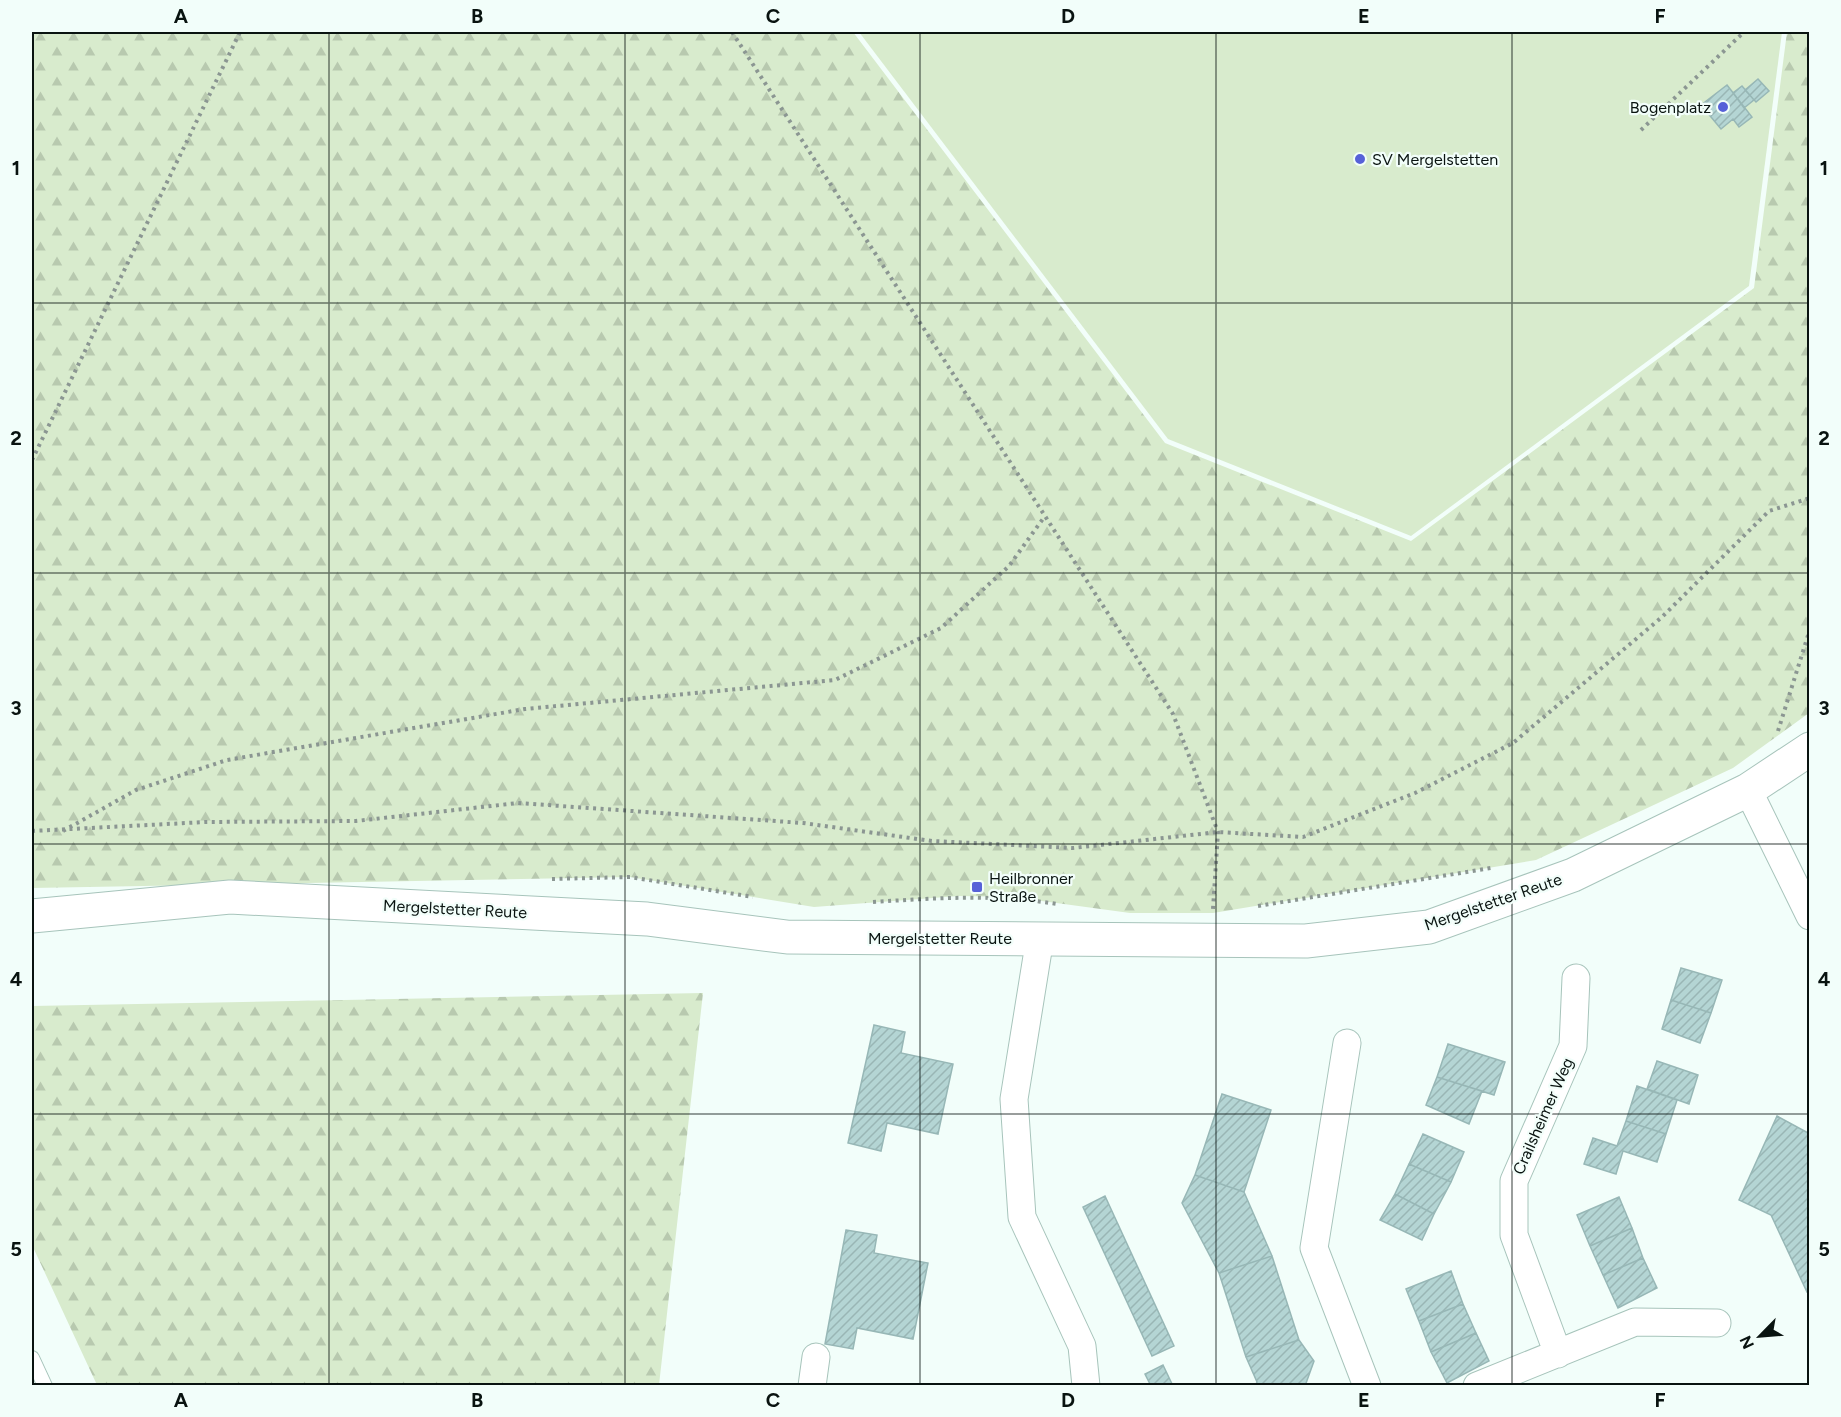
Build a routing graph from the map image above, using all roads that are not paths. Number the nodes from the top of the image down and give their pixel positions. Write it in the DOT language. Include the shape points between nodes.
graph roads {
  1 [pos="1809,749"];
  2 [pos="1748,790"];
  3 [pos="32,916"];
  4 [pos="1809,916"];
  5 [pos="1040,938"];
  6 [pos="1576,978"];
  7 [pos="1347,1043"];
  8 [pos="1717,1323"];
  9 [pos="1558,1354"];
  10 [pos="816,1357"];
  11 [pos="32,1358"];
  12 [pos="45,1386"];
  13 [pos="812,1386"];
  14 [pos="1086,1386"];
  15 [pos="1367,1386"];
  16 [pos="1477,1386"];
  1 -- 2 [label="street, Mergelstetter Reute"];
  2 -- 4 [label="street"];
  2 -- 5 [label="street, Mergelstetter Reute" via="1573,875 1429,927 1306,941"];
  3 -- 5 [label="street, Mergelstetter Reute" via="230,897 647,919 787,937"];
  5 -- 14 [label="street" via="1014,1099 1022,1218 1082,1346"];
  6 -- 9 [label="street, Crailsheimer Weg" via="1573,1046 1514,1181 1514,1235"];
  7 -- 15 [label="street" via="1314,1248"];
  8 -- 9 [label="street" via="1635,1322"];
  9 -- 16 [label="street"];
  10 -- 13 [label="street"];
  11 -- 12 [label="lane"];
}
